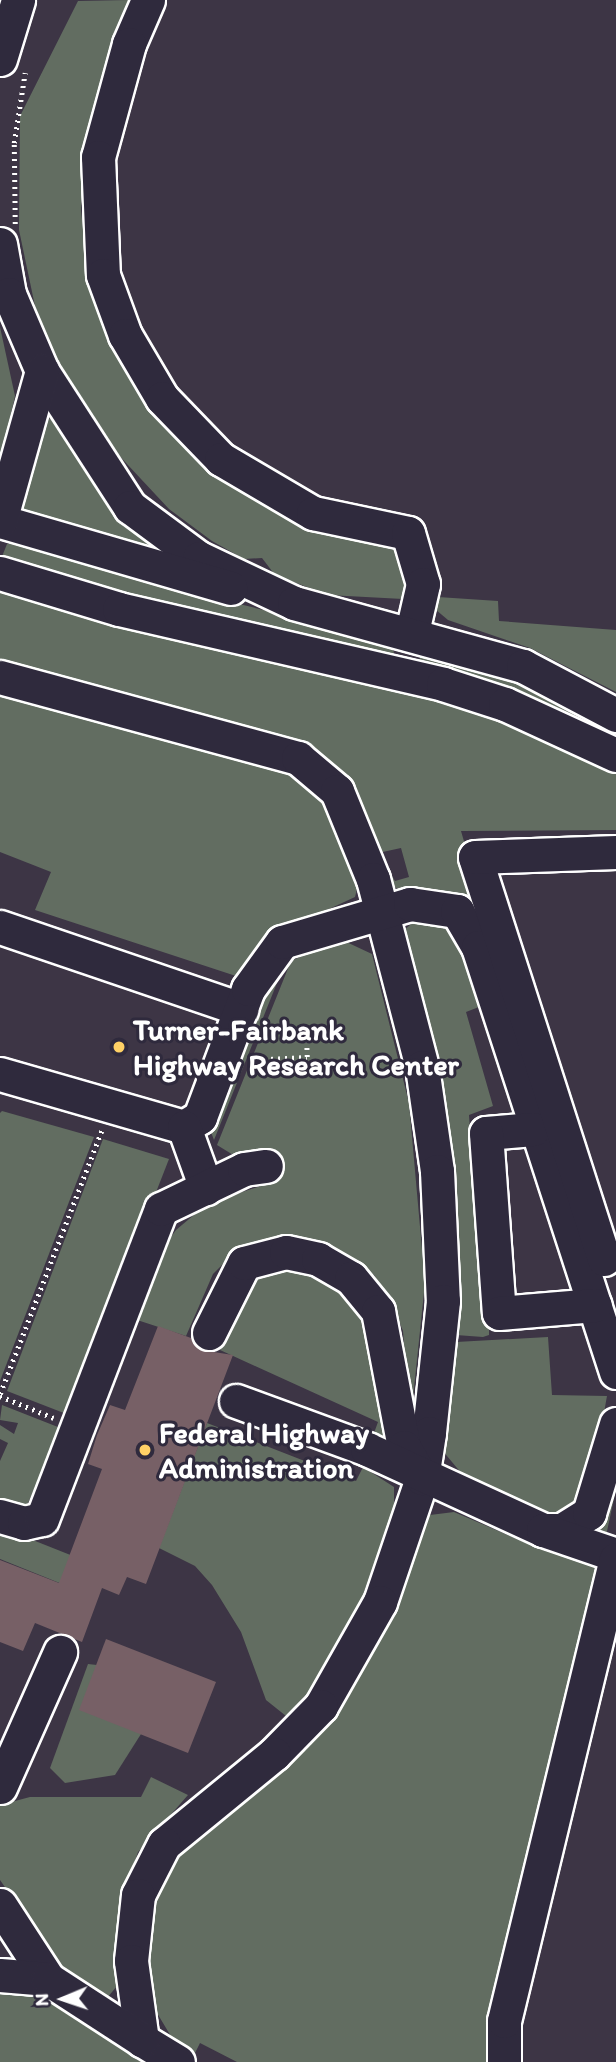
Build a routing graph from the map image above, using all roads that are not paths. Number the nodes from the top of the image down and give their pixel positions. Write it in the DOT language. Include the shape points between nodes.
graph roads {
  1 [pos="18,0"];
  2 [pos="148,0"];
  3 [pos="3,50"];
  4 [pos="0,85"];
  5 [pos="0,244"];
  6 [pos="42,371"];
  7 [pos="0,521"];
  8 [pos="0,573"];
  9 [pos="294,603"];
  10 [pos="412,632"];
  11 [pos="0,677"];
  12 [pos="616,715"];
  13 [pos="616,755"];
  14 [pos="616,852"];
  15 [pos="380,911"];
  16 [pos="0,927"];
  17 [pos="241,1009"];
  18 [pos="0,1074"];
  19 [pos="184,1127"];
  20 [pos="533,1129"];
  21 [pos="266,1166"];
  22 [pos="206,1188"];
  23 [pos="606,1301"];
  24 [pos="209,1333"];
  25 [pos="616,1372"];
  26 [pos="236,1401"];
  27 [pos="616,1424"];
  28 [pos="422,1478"];
  29 [pos="0,1516"];
  30 [pos="543,1530"];
  31 [pos="616,1557"];
  32 [pos="60,1653"];
  33 [pos="0,1787"];
  34 [pos="0,1905"];
  35 [pos="0,1975"];
  36 [pos="48,1979"];
  37 [pos="142,2040"];
  38 [pos="178,2062"];
  39 [pos="504,2062"];
  1 -- 3 [label="street"];
  2 -- 10 [label="street" via="129,44 98,157 103,275 125,335 162,398 220,458 313,513 408,533 423,584"];
  3 -- 4 [label="street"];
  5 -- 6 [label="street" via="9,294"];
  6 -- 7 [label="street"];
  6 -- 9 [label="street" via="130,507 199,558"];
  7 -- 9 [label="street" via="91,552"];
  8 -- 13 [label="street" via="119,608 443,684 505,704"];
  9 -- 10 [label="street"];
  10 -- 12 [label="street" via="523,666"];
  11 -- 15 [label="street" via="298,758 337,791 353,820"];
  14 -- 23 [label="street" via="475,857"];
  15 -- 17 [label="street" via="282,942"];
  15 -- 20 [label="street" via="410,904 457,911 478,947"];
  15 -- 28 [label="street" via="422,1067 437,1171 443,1301"];
  16 -- 17 [label="street"];
  17 -- 19 [label="street" via="200,1117"];
  18 -- 19 [label="street"];
  19 -- 22 [label="street"];
  20 -- 23 [label="street"];
  20 -- 23 [label="street" via="486,1133 499,1313"];
  21 -- 22 [label="street"];
  22 -- 29 [label="street" via="162,1209 42,1519 24,1523"];
  23 -- 25 [label="street"];
  24 -- 28 [label="street" via="244,1263 286,1252 318,1259 351,1278 378,1311 404,1447"];
  26 -- 28 [label="street" via="367,1449"];
  27 -- 30 [label="street" via="589,1513 562,1530"];
  28 -- 30 [label="street"];
  28 -- 37 [label="street" via="380,1602 340,1680 274,1754 189,1818 148,1872 132,1924"];
  30 -- 31 [label="street"];
  31 -- 39 [label="street" via="504,2021"];
  32 -- 33 [label="street"];
  34 -- 36 [label="street"];
  35 -- 36 [label="street"];
  36 -- 37 [label="street"];
  37 -- 38 [label="street"];
}
